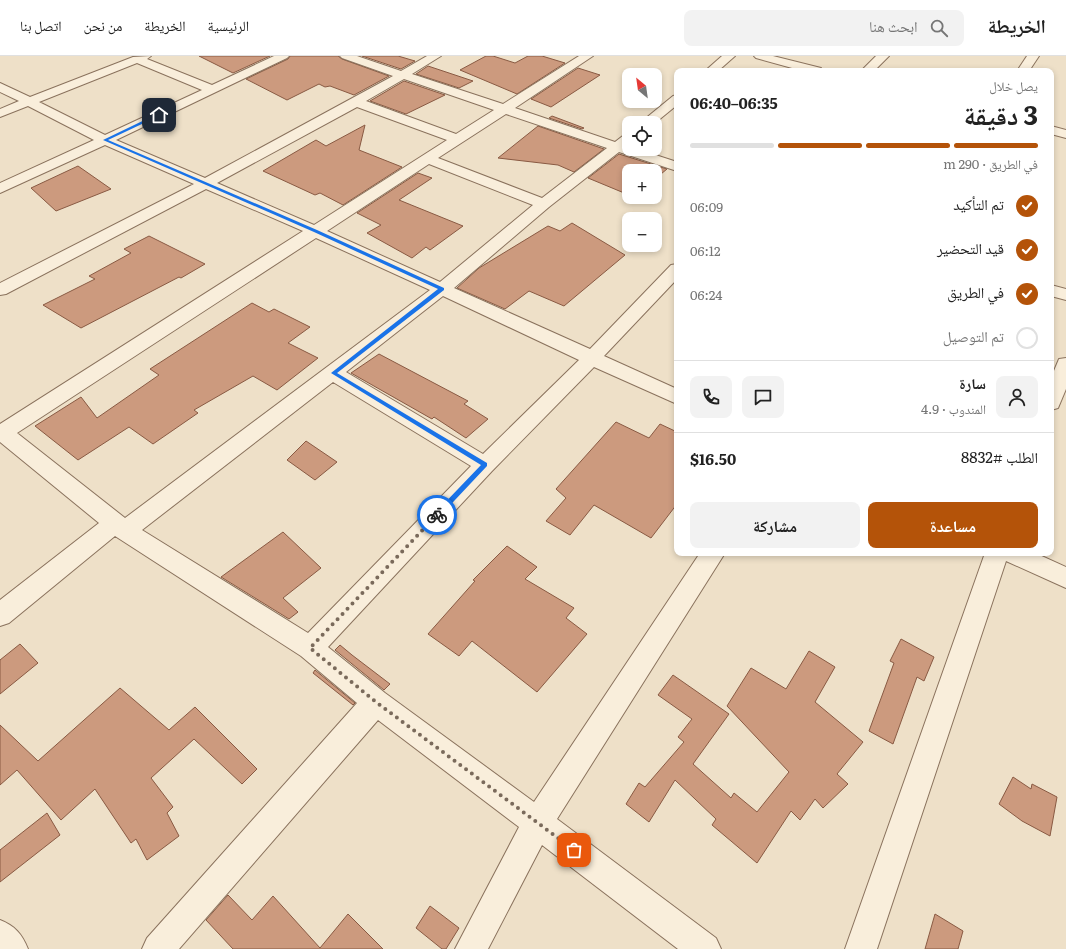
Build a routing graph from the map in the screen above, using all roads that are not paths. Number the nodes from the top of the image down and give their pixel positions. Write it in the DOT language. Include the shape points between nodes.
graph roads {
  1 [pos="283,56"];
  2 [pos="346,56"];
  3 [pos="435,56"];
  4 [pos="586,56"];
  5 [pos="729,56"];
  6 [pos="760,56"];
  7 [pos="883,56"];
  8 [pos="1033,56"];
  9 [pos="141,58"];
  10 [pos="715,68"];
  11 [pos="806,68"];
  12 [pos="870,68"];
  13 [pos="1025,68"];
  14 [pos="402,74"];
  15 [pos="0,87"];
  16 [pos="212,90"];
  17 [pos="30,101"];
  18 [pos="674,101"];
  19 [pos="356,102"];
  20 [pos="503,109"];
  21 [pos="0,113"];
  22 [pos="656,116"];
  23 [pos="1054,131"];
  24 [pos="1066,134"];
  25 [pos="457,139"];
  26 [pos="105,140"];
  27 [pos="622,143"];
  28 [pos="622,144"];
  29 [pos="652,156"];
  30 [pos="427,159"];
  31 [pos="674,166"];
  32 [pos="205,184"];
  33 [pos="0,189"];
  34 [pos="544,204"];
  35 [pos="315,231"];
  36 [pos="674,272"];
  37 [pos="442,289"];
  38 [pos="0,290"];
  39 [pos="1054,291"];
  40 [pos="1066,295"];
  41 [pos="593,357"];
  42 [pos="1066,364"];
  43 [pos="333,373"];
  44 [pos="1054,395"];
  45 [pos="674,397"];
  46 [pos="1,433"];
  47 [pos="485,465"];
  48 [pos="121,527"];
  49 [pos="710,556"];
  50 [pos="996,556"];
  51 [pos="1018,556"];
  52 [pos="1066,578"];
  53 [pos="0,615"];
  54 [pos="310,648"];
  55 [pos="376,702"];
  56 [pos="538,822"];
  57 [pos="0,936"];
  58 [pos="12,949"];
  59 [pos="158,949"];
  60 [pos="471,949"];
  61 [pos="705,949"];
  62 [pos="861,949"];
  1 -- 16 [label="street"];
  2 -- 14 [label="street"];
  3 -- 14 [label="street"];
  4 -- 20 [label="street"];
  5 -- 10 [label="street"];
  6 -- 11 [label="street"];
  7 -- 12 [label="street"];
  8 -- 13 [label="street"];
  9 -- 16 [label="street"];
  9 -- 17 [label="street"];
  14 -- 19 [label="street"];
  14 -- 20 [label="street"];
  15 -- 17 [label="street"];
  16 -- 26 [label="street"];
  17 -- 21 [label="street"];
  17 -- 26 [label="street"];
  18 -- 22 [label="street"];
  19 -- 25 [label="street"];
  19 -- 32 [label="street"];
  20 -- 25 [label="street"];
  20 -- 27 [label="street"];
  23 -- 24 [label="street"];
  25 -- 30 [label="street"];
  26 -- 32 [label="street"];
  26 -- 33 [label="street"];
  28 -- 34 [label="street"];
  29 -- 31 [label="street"];
  30 -- 34 [label="street"];
  30 -- 35 [label="street"];
  32 -- 35 [label="street"];
  32 -- 38 [label="street"];
  34 -- 37 [label="street"];
  35 -- 37 [label="street"];
  35 -- 46 [label="street"];
  36 -- 41 [label="street"];
  37 -- 41 [label="street"];
  37 -- 43 [label="street"];
  39 -- 40 [label="street"];
  41 -- 45 [label="street"];
  41 -- 47 [label="street"];
  42 -- 44 [label="street"];
  43 -- 47 [label="street"];
  43 -- 48 [label="street"];
  46 -- 48 [label="street"];
  47 -- 54 [label="street"];
  48 -- 53 [label="street"];
  48 -- 54 [label="street"];
  49 -- 56 [label="street"];
  50 -- 62 [label="street"];
  51 -- 52 [label="street"];
  54 -- 55 [label="street"];
  55 -- 56 [label="street"];
  55 -- 59 [label="street"];
  56 -- 60 [label="street"];
  56 -- 61 [label="street"];
  57 -- 58 [label="street"];
}
